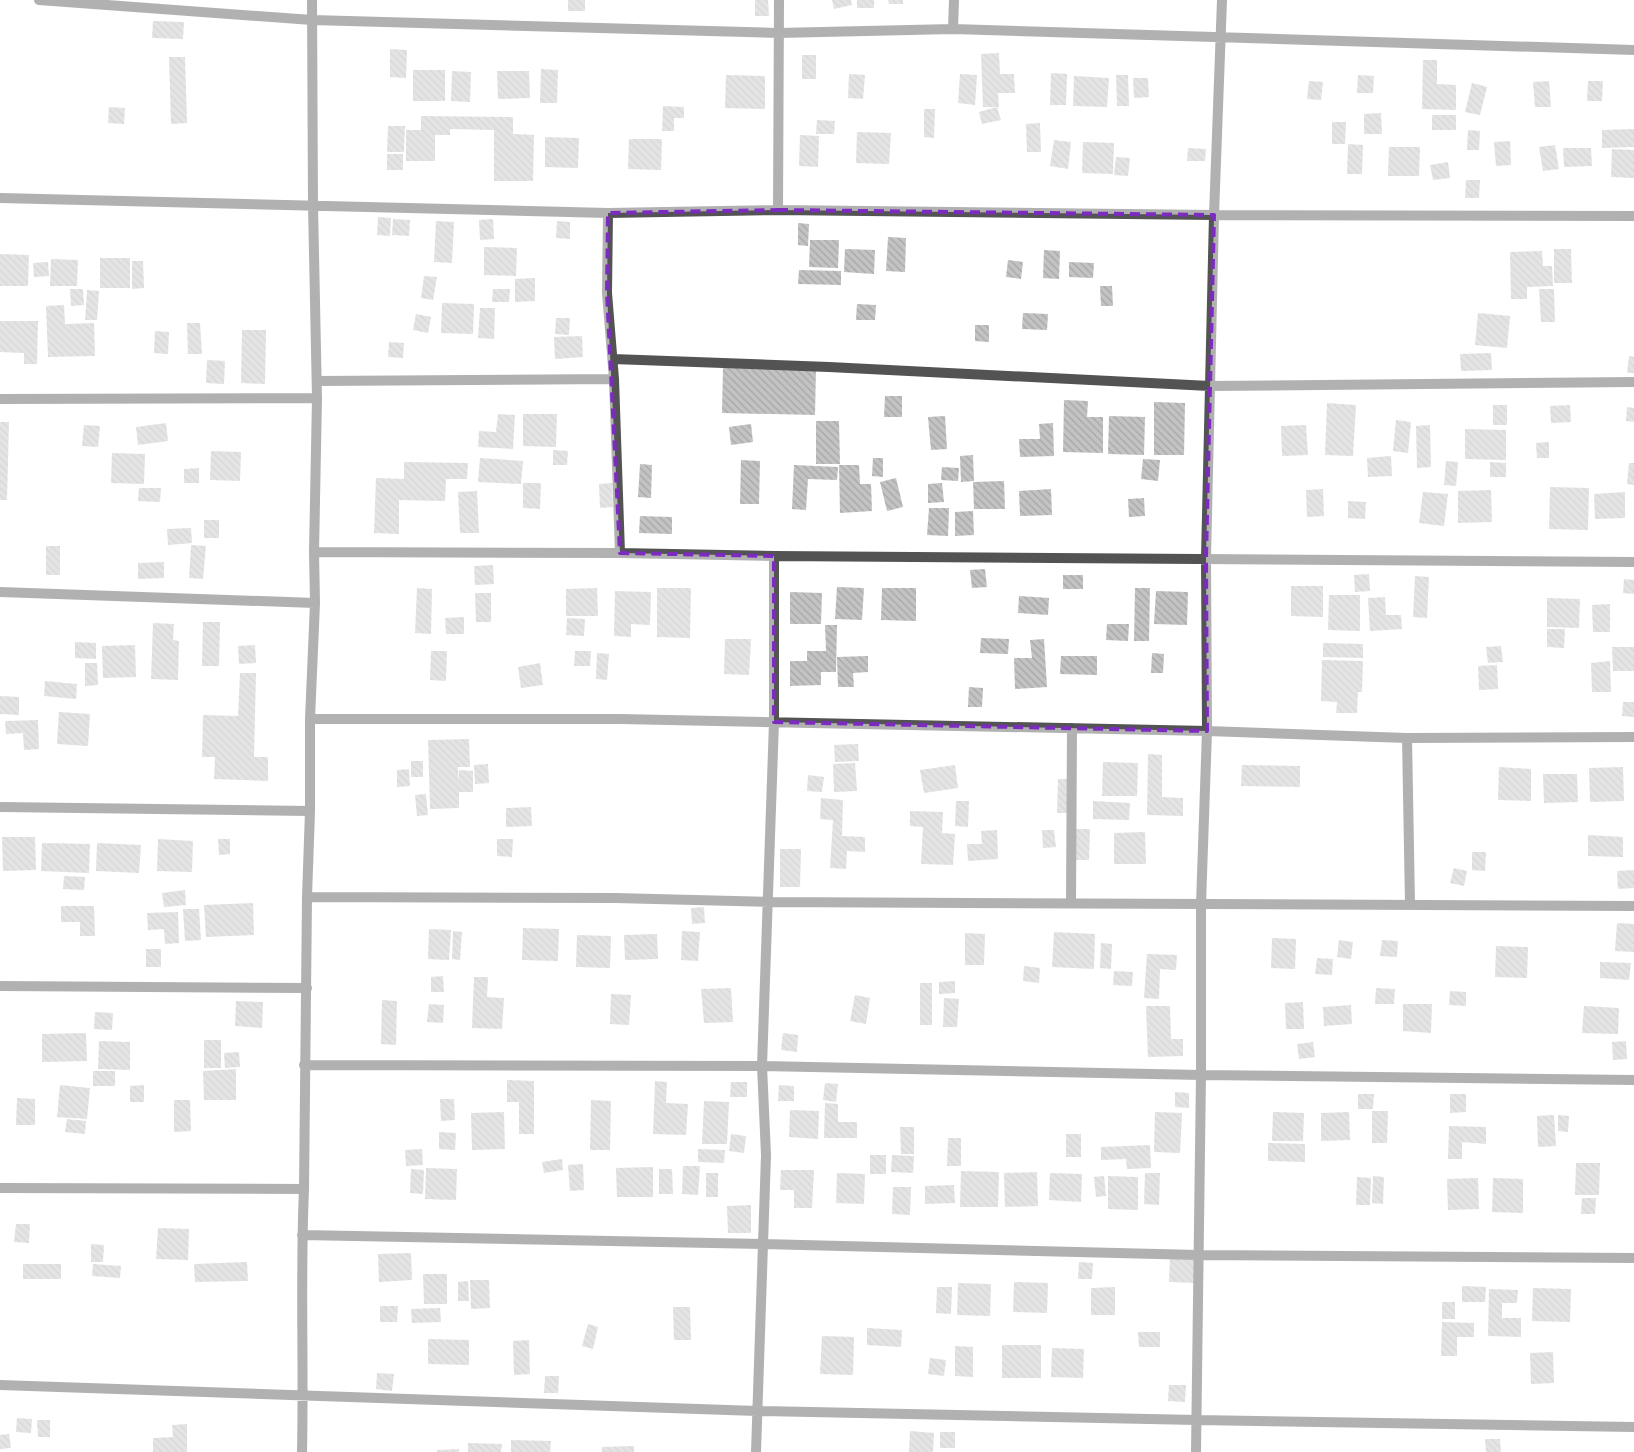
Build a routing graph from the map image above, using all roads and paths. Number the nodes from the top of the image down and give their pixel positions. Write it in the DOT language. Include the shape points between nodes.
graph roads {
  1 [pos="39,0"];
  2 [pos="312,0"];
  3 [pos="779,0"];
  4 [pos="954,0"];
  5 [pos="1222,0"];
  6 [pos="312,20"];
  7 [pos="953,29"];
  8 [pos="778,32"];
  9 [pos="1221,36"];
  10 [pos="1634,50"];
  11 [pos="0,198"];
  12 [pos="313,205"];
  13 [pos="778,210"];
  14 [pos="608,213"];
  15 [pos="1214,215"];
  16 [pos="1634,216"];
  17 [pos="613,359"];
  18 [pos="614,379"];
  19 [pos="317,381"];
  20 [pos="1634,382"];
  21 [pos="1210,386"];
  22 [pos="317,398"];
  23 [pos="0,399"];
  24 [pos="314,552"];
  25 [pos="620,553"];
  26 [pos="774,556"];
  27 [pos="1206,558"];
  28 [pos="1634,562"];
  29 [pos="0,592"];
  30 [pos="315,603"];
  31 [pos="310,719"];
  32 [pos="774,722"];
  33 [pos="1072,728"];
  34 [pos="1207,731"];
  35 [pos="1634,737"];
  36 [pos="1407,738"];
  37 [pos="0,807"];
  38 [pos="310,811"];
  39 [pos="307,897"];
  40 [pos="769,902"];
  41 [pos="1071,903"];
  42 [pos="1201,904"];
  43 [pos="1410,904"];
  44 [pos="1634,906"];
  45 [pos="0,986"];
  46 [pos="307,988"];
  47 [pos="304,1065"];
  48 [pos="762,1066"];
  49 [pos="1201,1075"];
  50 [pos="1634,1080"];
  51 [pos="0,1188"];
  52 [pos="304,1189"];
  53 [pos="302,1235"];
  54 [pos="763,1244"];
  55 [pos="1198,1255"];
  56 [pos="1634,1258"];
  57 [pos="0,1385"];
  58 [pos="303,1396"];
  59 [pos="757,1411"];
  60 [pos="1197,1420"];
  61 [pos="1634,1427"];
  62 [pos="302,1452"];
  63 [pos="756,1452"];
  64 [pos="1196,1452"];
  1 -- 6 [label="street"];
  2 -- 6 [label="street"];
  3 -- 8 [label="street"];
  4 -- 7 [label="street"];
  5 -- 9 [label="street"];
  6 -- 8 [label="street"];
  6 -- 12 [label="street"];
  7 -- 8 [label="street"];
  7 -- 9 [label="street"];
  8 -- 13 [label="street"];
  9 -- 10 [label="street"];
  9 -- 15 [label="street"];
  11 -- 12 [label="street"];
  12 -- 14 [label="street"];
  12 -- 19 [label="street"];
  13 -- 14 [label="street"];
  13 -- 15 [label="street"];
  14 -- 17 [label="street" via="607,293"];
  15 -- 16 [label="street"];
  15 -- 21 [label="street"];
  17 -- 18 [label="street"];
  17 -- 21 [label="street"];
  18 -- 19 [label="street"];
  18 -- 25 [label="street"];
  19 -- 22 [label="street"];
  20 -- 21 [label="street"];
  21 -- 27 [label="street"];
  22 -- 23 [label="street"];
  22 -- 24 [label="street"];
  24 -- 25 [label="street"];
  24 -- 30 [label="street"];
  25 -- 26 [label="street"];
  26 -- 27 [label="street"];
  26 -- 32 [label="street"];
  27 -- 28 [label="street"];
  27 -- 34 [label="street"];
  29 -- 30 [label="street"];
  30 -- 31 [label="street"];
  31 -- 32 [label="street"];
  31 -- 38 [label="street"];
  32 -- 33 [label="street"];
  32 -- 40 [label="street"];
  33 -- 34 [label="street"];
  33 -- 41 [label="street"];
  34 -- 36 [label="street"];
  34 -- 42 [label="street"];
  35 -- 36 [label="street"];
  36 -- 43 [label="street"];
  37 -- 38 [label="street"];
  38 -- 39 [label="street"];
  39 -- 40 [label="street"];
  39 -- 46 [label="street"];
  40 -- 41 [label="street"];
  40 -- 48 [label="street"];
  41 -- 42 [label="street"];
  42 -- 43 [label="street"];
  42 -- 49 [label="street"];
  43 -- 44 [label="street"];
  45 -- 46 [label="street"];
  46 -- 47 [label="street"];
  47 -- 48 [label="street"];
  47 -- 52 [label="street"];
  48 -- 49 [label="street"];
  48 -- 54 [label="street" via="766,1155"];
  49 -- 50 [label="street"];
  49 -- 55 [label="street"];
  51 -- 52 [label="street"];
  52 -- 53 [label="street"];
  53 -- 54 [label="street"];
  53 -- 58 [label="street"];
  54 -- 55 [label="street"];
  54 -- 59 [label="street"];
  55 -- 56 [label="street"];
  55 -- 60 [label="street"];
  57 -- 58 [label="street"];
  58 -- 59 [label="street"];
  58 -- 62 [label="street"];
  59 -- 60 [label="street"];
  59 -- 63 [label="street"];
  60 -- 61 [label="street"];
  60 -- 64 [label="street"];
}
